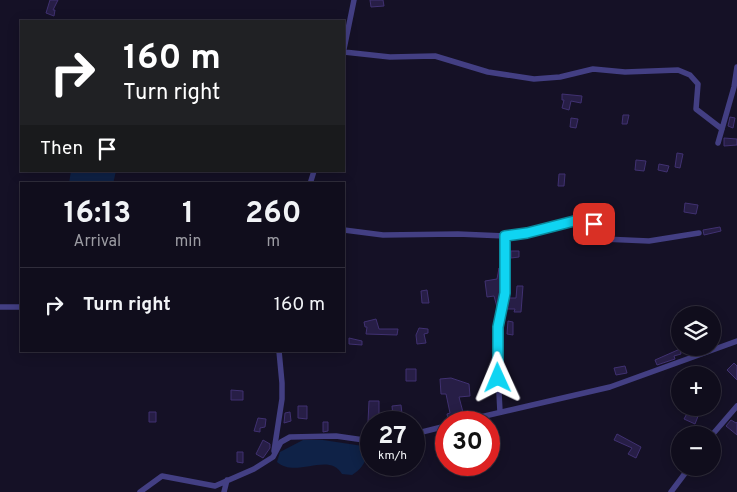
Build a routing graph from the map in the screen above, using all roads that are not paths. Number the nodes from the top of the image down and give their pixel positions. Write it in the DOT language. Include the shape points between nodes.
graph roads {
  1 [pos="354,0"];
  2 [pos="345,46"];
  3 [pos="345,51"];
  4 [pos="737,67"];
  5 [pos="722,129"];
  6 [pos="718,144"];
  7 [pos="345,230"];
  8 [pos="699,233"];
  9 [pos="505,236"];
  10 [pos="0,307"];
  11 [pos="20,307"];
  12 [pos="737,341"];
  13 [pos="279,352"];
  14 [pos="737,406"];
  15 [pos="500,411"];
  16 [pos="500,412"];
  17 [pos="720,426"];
  18 [pos="360,439"];
  19 [pos="273,457"];
  20 [pos="683,476"];
  21 [pos="227,480"];
  22 [pos="140,492"];
  23 [pos="224,492"];
  24 [pos="671,492"];
  1 -- 2 [label="street"];
  3 -- 5 [label="street" via="390,57 435,56 488,72 534,78 560,77 593,69 626,72 678,70 690,75 698,84 696,110"];
  4 -- 5 [label="street"];
  5 -- 6 [label="street"];
  7 -- 9 [label="street" via="383,235"];
  8 -- 9 [label="street" via="649,241 603,239 596,236 594,224 586,218"];
  9 -- 15 [label="street" via="505,293 498,327 497,354"];
  10 -- 11 [label="street"];
  12 -- 16 [label="street" via="610,387"];
  13 -- 19 [label="street" via="282,398"];
  14 -- 17 [label="street"];
  18 -- 19 [label="street" via="336,436 290,437 281,442"];
  19 -- 21 [label="street"];
  20 -- 24 [label="street"];
  21 -- 22 [label="street" via="215,486 162,476"];
  21 -- 23 [label="street"];
}
